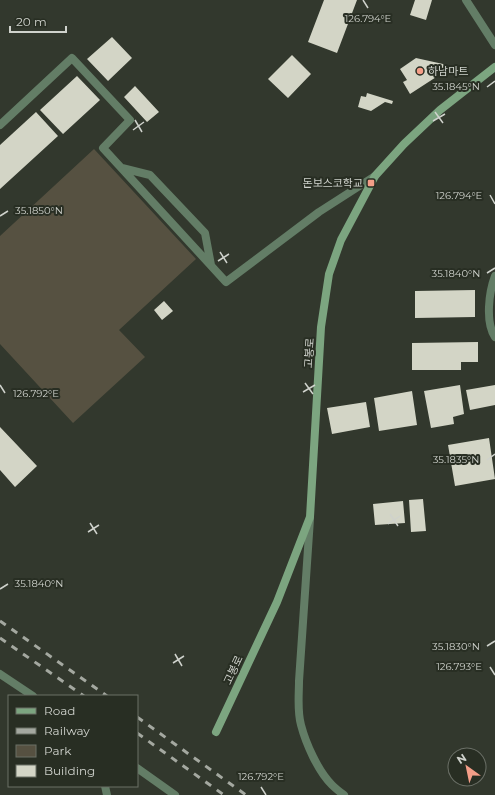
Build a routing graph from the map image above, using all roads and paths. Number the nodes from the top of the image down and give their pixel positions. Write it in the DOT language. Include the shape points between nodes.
graph roads {
  1 [pos="466,0"];
  2 [pos="495,45"];
  3 [pos="495,67"];
  4 [pos="0,125"];
  5 [pos="122,168"];
  6 [pos="375,176"];
  7 [pos="212,265"];
  8 [pos="495,276"];
  9 [pos="495,337"];
  10 [pos="310,517"];
  11 [pos="0,674"];
  12 [pos="32,695"];
  13 [pos="216,732"];
  14 [pos="138,769"];
  15 [pos="175,795"];
  16 [pos="344,795"];
  1 -- 2 [label="street"];
  3 -- 6 [label="main road, 고봉로" via="440,110"];
  4 -- 5 [label="street" via="72,58 130,120 103,148"];
  5 -- 7 [label="street"];
  5 -- 7 [label="street" via="150,175 204,233"];
  6 -- 7 [label="street" via="319,212 226,282"];
  6 -- 10 [label="main road, 고봉로" via="341,240 329,274 321,327"];
  8 -- 9 [label="street" via="489,309 491,331"];
  10 -- 13 [label="main road, 고봉로" via="277,602"];
  10 -- 16 [label="street" via="299,681 300,724 309,749 320,768 331,785"];
  11 -- 12 [label="street"];
  14 -- 15 [label="street"];
}
